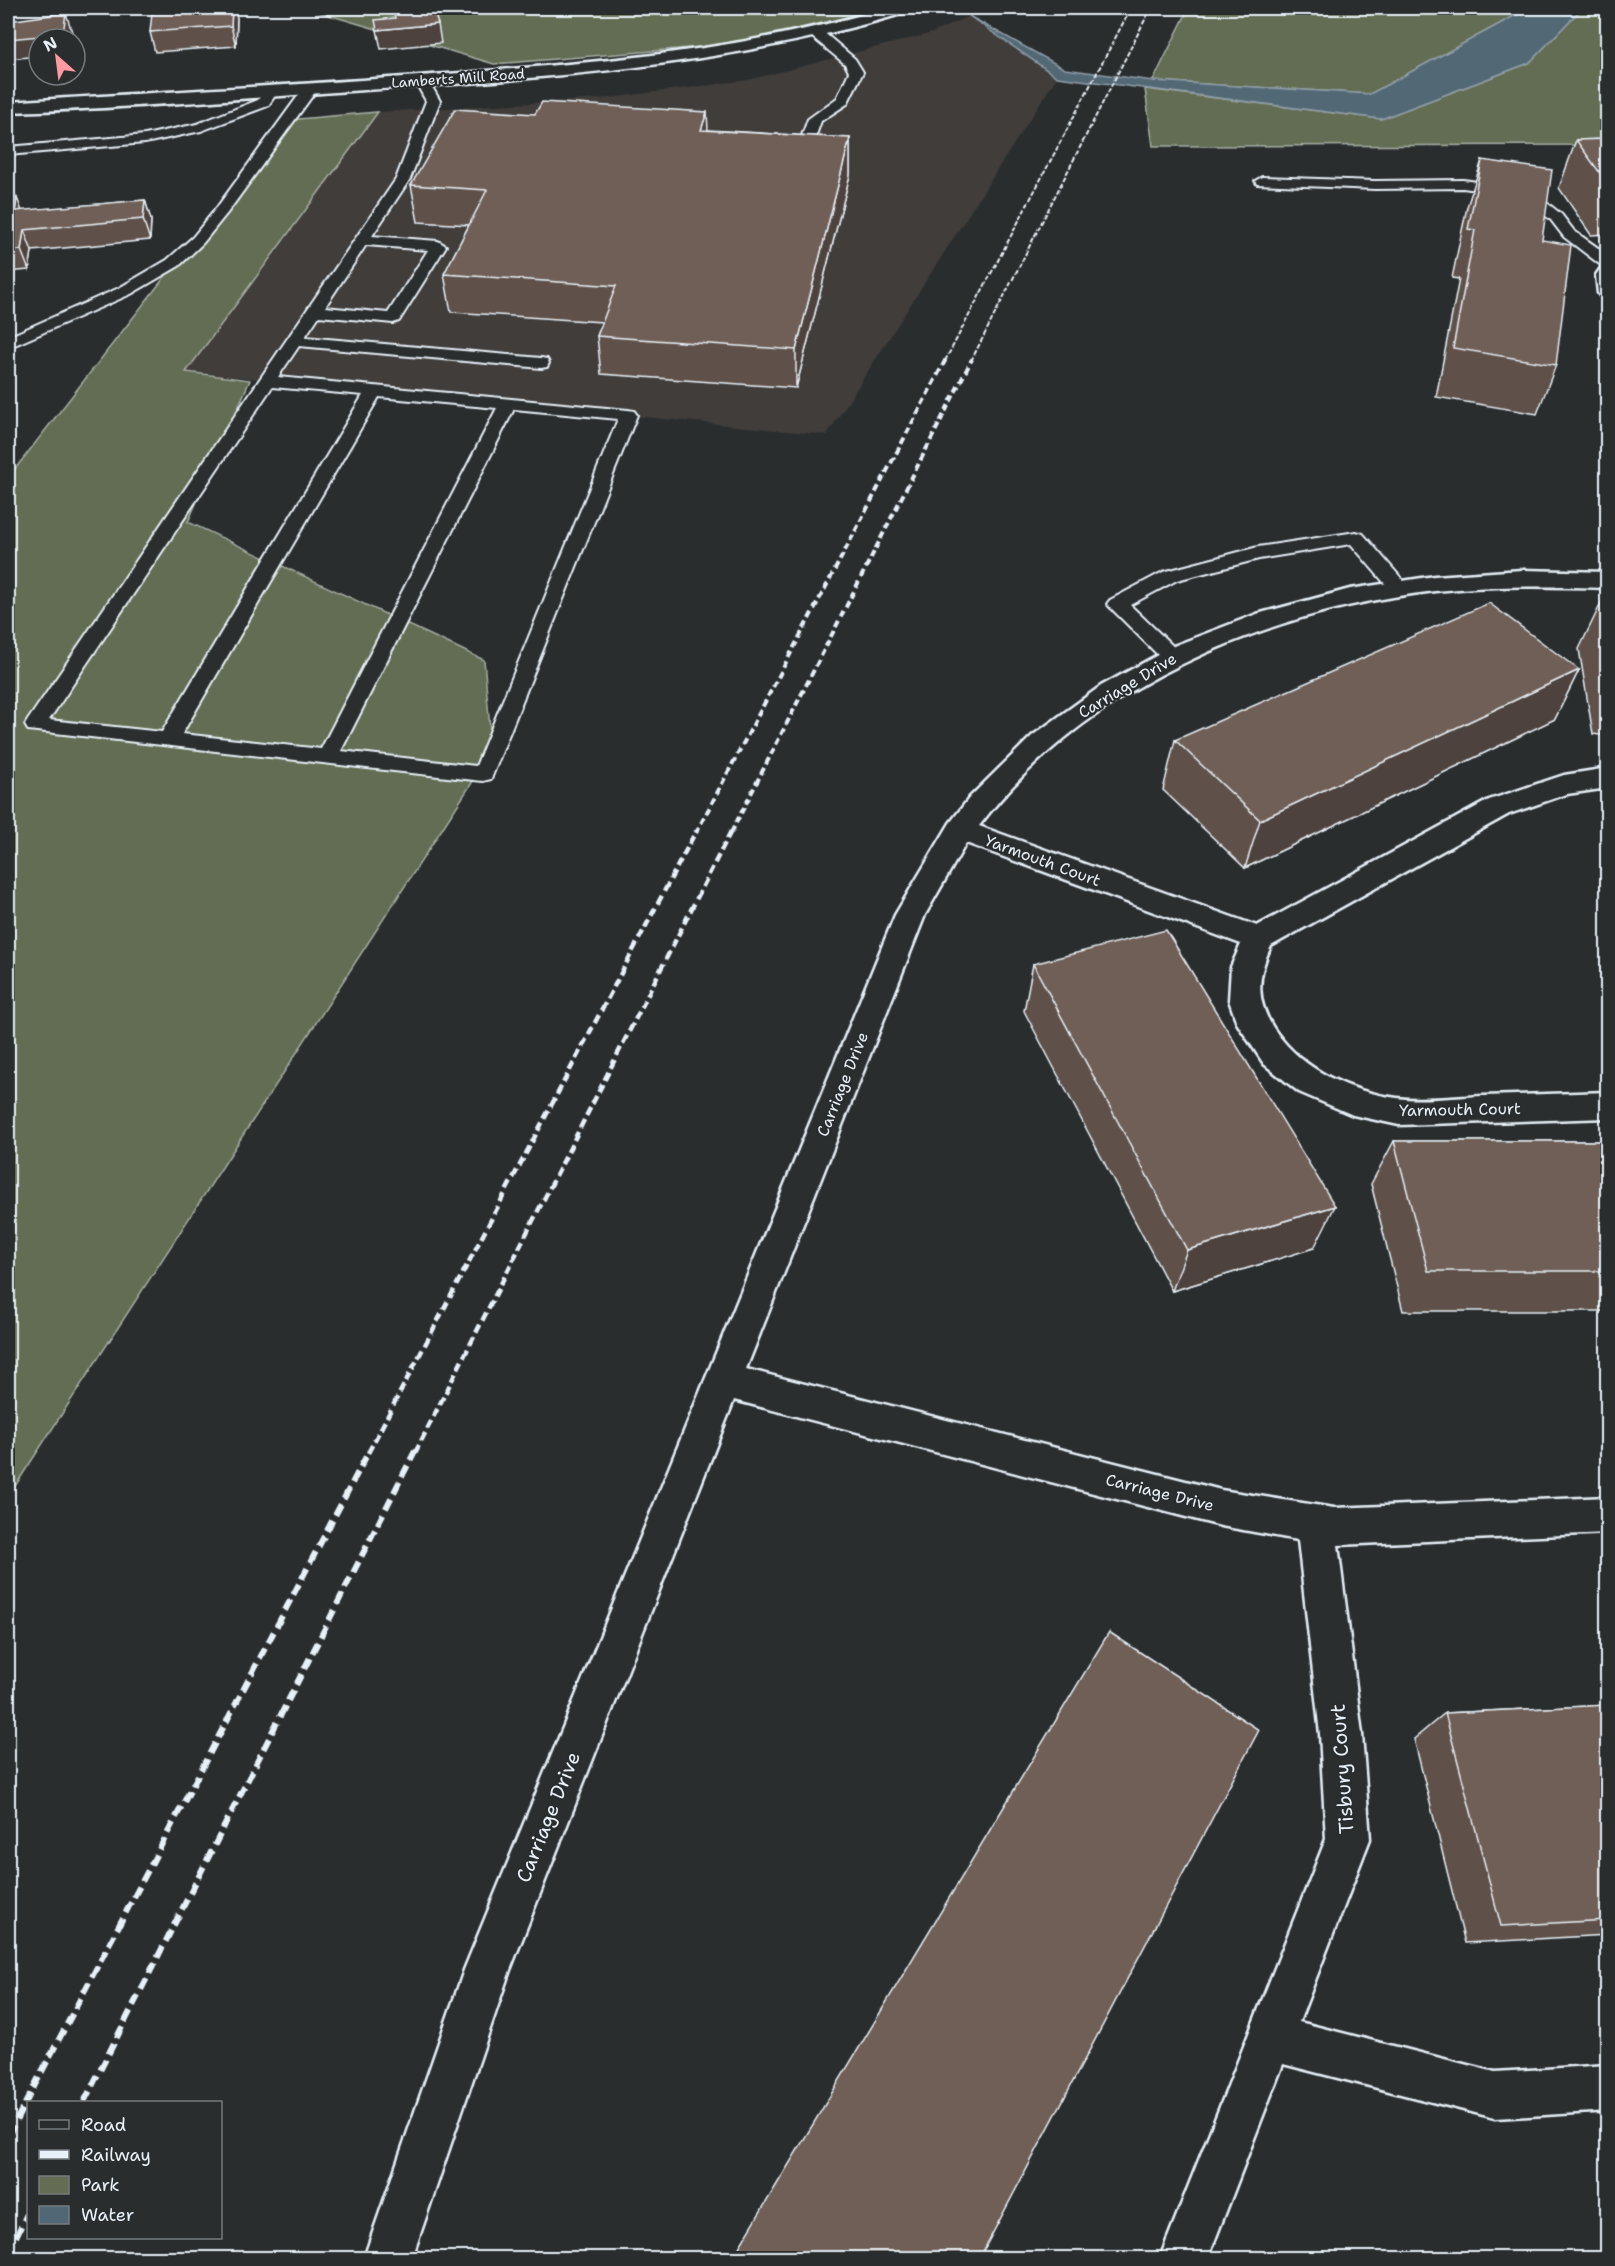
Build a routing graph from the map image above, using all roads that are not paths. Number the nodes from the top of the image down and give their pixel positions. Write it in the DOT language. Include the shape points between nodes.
graph roads {
  1 [pos="902,8"];
  2 [pos="816,33"];
  3 [pos="422,81"];
  4 [pos="311,88"];
  5 [pos="272,91"];
  6 [pos="8,107"];
  7 [pos="8,151"];
  8 [pos="802,155"];
  9 [pos="1262,181"];
  10 [pos="363,240"];
  11 [pos="1608,263"];
  12 [pos="1608,272"];
  13 [pos="1608,293"];
  14 [pos="315,311"];
  15 [pos="294,341"];
  16 [pos="8,343"];
  17 [pos="541,363"];
  18 [pos="267,381"];
  19 [pos="374,391"];
  20 [pos="508,404"];
  21 [pos="1608,580"];
  22 [pos="1400,589"];
  23 [pos="1172,657"];
  24 [pos="168,740"];
  25 [pos="327,758"];
  26 [pos="1608,778"];
  27 [pos="961,830"];
  28 [pos="1259,939"];
  29 [pos="1608,1105"];
  30 [pos="723,1380"];
  31 [pos="1608,1515"];
  32 [pos="1316,1524"];
  33 [pos="1270,2038"];
  34 [pos="1608,2088"];
  35 [pos="388,2259"];
  36 [pos="1184,2259"];
  1 -- 2 [label="street, Lamberts Mill Road"];
  2 -- 3 [label="street, Lamberts Mill Road" via="619,65"];
  2 -- 8 [label="lane" via="856,72 848,97 815,119"];
  3 -- 4 [label="street, Lamberts Mill Road"];
  3 -- 10 [label="lane" via="433,101 403,179"];
  4 -- 5 [label="street, Lamberts Mill Road"];
  4 -- 16 [label="lane" via="223,209 173,264 125,291"];
  5 -- 6 [label="street, Lamberts Mill Road"];
  5 -- 7 [label="lane" via="263,103 201,127 145,139"];
  9 -- 11 [label="lane" via="1463,184 1500,189 1536,202 1556,217 1569,234"];
  10 -- 14 [label="lane"];
  10 -- 14 [label="lane" via="438,246 393,318"];
  12 -- 13 [label="street"];
  14 -- 15 [label="lane"];
  15 -- 17 [label="lane"];
  15 -- 18 [label="lane"];
  18 -- 19 [label="lane"];
  18 -- 24 [label="lane" via="36,725"];
  19 -- 20 [label="lane"];
  19 -- 24 [label="lane"];
  20 -- 25 [label="lane"];
  20 -- 25 [label="lane" via="628,415 483,774"];
  21 -- 22 [label="street, Carriage Drive" via="1511,578"];
  22 -- 23 [label="street, Carriage Drive" via="1305,608 1241,628"];
  22 -- 23 [label="lane" via="1356,538 1258,553 1170,576 1117,604"];
  23 -- 27 [label="street, Carriage Drive" via="1124,682 1071,718 1023,759"];
  24 -- 25 [label="lane"];
  26 -- 28 [label="street" via="1564,785 1499,807"];
  27 -- 28 [label="street, Yarmouth Court"];
  27 -- 30 [label="street, Carriage Drive" via="910,915"];
  28 -- 29 [label="street, Yarmouth Court" via="1246,968 1245,1000 1253,1023 1275,1055 1310,1083 1353,1102 1399,1112"];
  30 -- 32 [label="street, Carriage Drive" via="1221,1508"];
  30 -- 35 [label="street, Carriage Drive" via="486,1970"];
  31 -- 32 [label="street, Carriage Drive" via="1334,1527"];
  32 -- 33 [label="street, Tisbury Court" via="1341,1734 1348,1839"];
  33 -- 34 [label="street" via="1495,2095"];
  33 -- 36 [label="street, Tisbury Court"];
}
